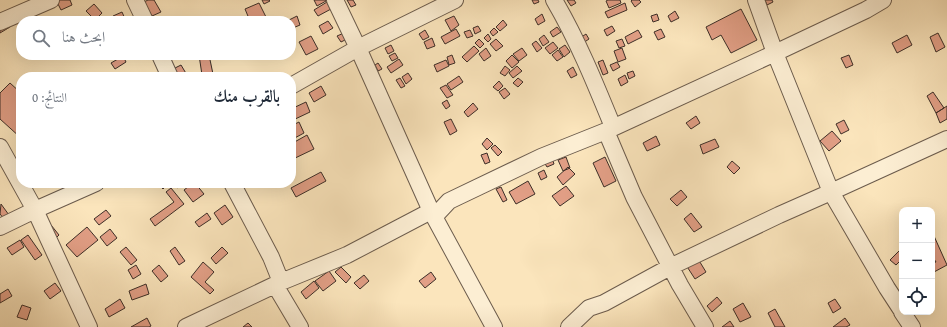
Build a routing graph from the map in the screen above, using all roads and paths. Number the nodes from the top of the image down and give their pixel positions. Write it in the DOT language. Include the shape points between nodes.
graph roads {
  1 [pos="51,0"];
  2 [pos="135,0"];
  3 [pos="335,0"];
  4 [pos="455,0"];
  5 [pos="554,0"];
  6 [pos="756,0"];
  7 [pos="883,0"];
  8 [pos="143,16"];
  9 [pos="0,22"];
  10 [pos="358,48"];
  11 [pos="775,53"];
  12 [pos="162,60"];
  13 [pos="168,72"];
  14 [pos="296,83"];
  15 [pos="609,129"];
  16 [pos="947,139"];
  17 [pos="0,146"];
  18 [pos="16,174"];
  19 [pos="24,188"];
  20 [pos="85,188"];
  21 [pos="235,188"];
  22 [pos="832,192"];
  23 [pos="36,210"];
  24 [pos="432,214"];
  25 [pos="0,227"];
  26 [pos="670,267"];
  27 [pos="278,283"];
  28 [pos="899,307"];
  29 [pos="904,315"];
  30 [pos="89,327"];
  31 [pos="186,327"];
  32 [pos="300,327"];
  33 [pos="494,327"];
  34 [pos="569,327"];
  35 [pos="705,327"];
  36 [pos="912,327"];
  1 -- 9 [label="street"];
  2 -- 8 [label="street"];
  3 -- 10 [label="street"];
  4 -- 10 [label="street"];
  5 -- 15 [label="street" via="587,63"];
  6 -- 11 [label="street"];
  7 -- 11 [label="street"];
  10 -- 14 [label="street"];
  10 -- 24 [label="street"];
  11 -- 15 [label="street"];
  11 -- 22 [label="street"];
  12 -- 13 [label="street"];
  15 -- 24 [label="street" via="541,157 449,202"];
  15 -- 26 [label="street" via="634,197"];
  16 -- 22 [label="street"];
  17 -- 18 [label="street"];
  19 -- 23 [label="street"];
  20 -- 23 [label="street"];
  21 -- 27 [label="street" via="271,257"];
  22 -- 26 [label="street"];
  22 -- 28 [label="street"];
  23 -- 25 [label="street"];
  23 -- 30 [label="street"];
  24 -- 27 [label="street" via="347,255"];
  24 -- 33 [label="street"];
  26 -- 34 [label="street" via="604,303 589,308"];
  26 -- 35 [label="street"];
  27 -- 31 [label="street"];
  27 -- 32 [label="street"];
  29 -- 36 [label="street"];
}
